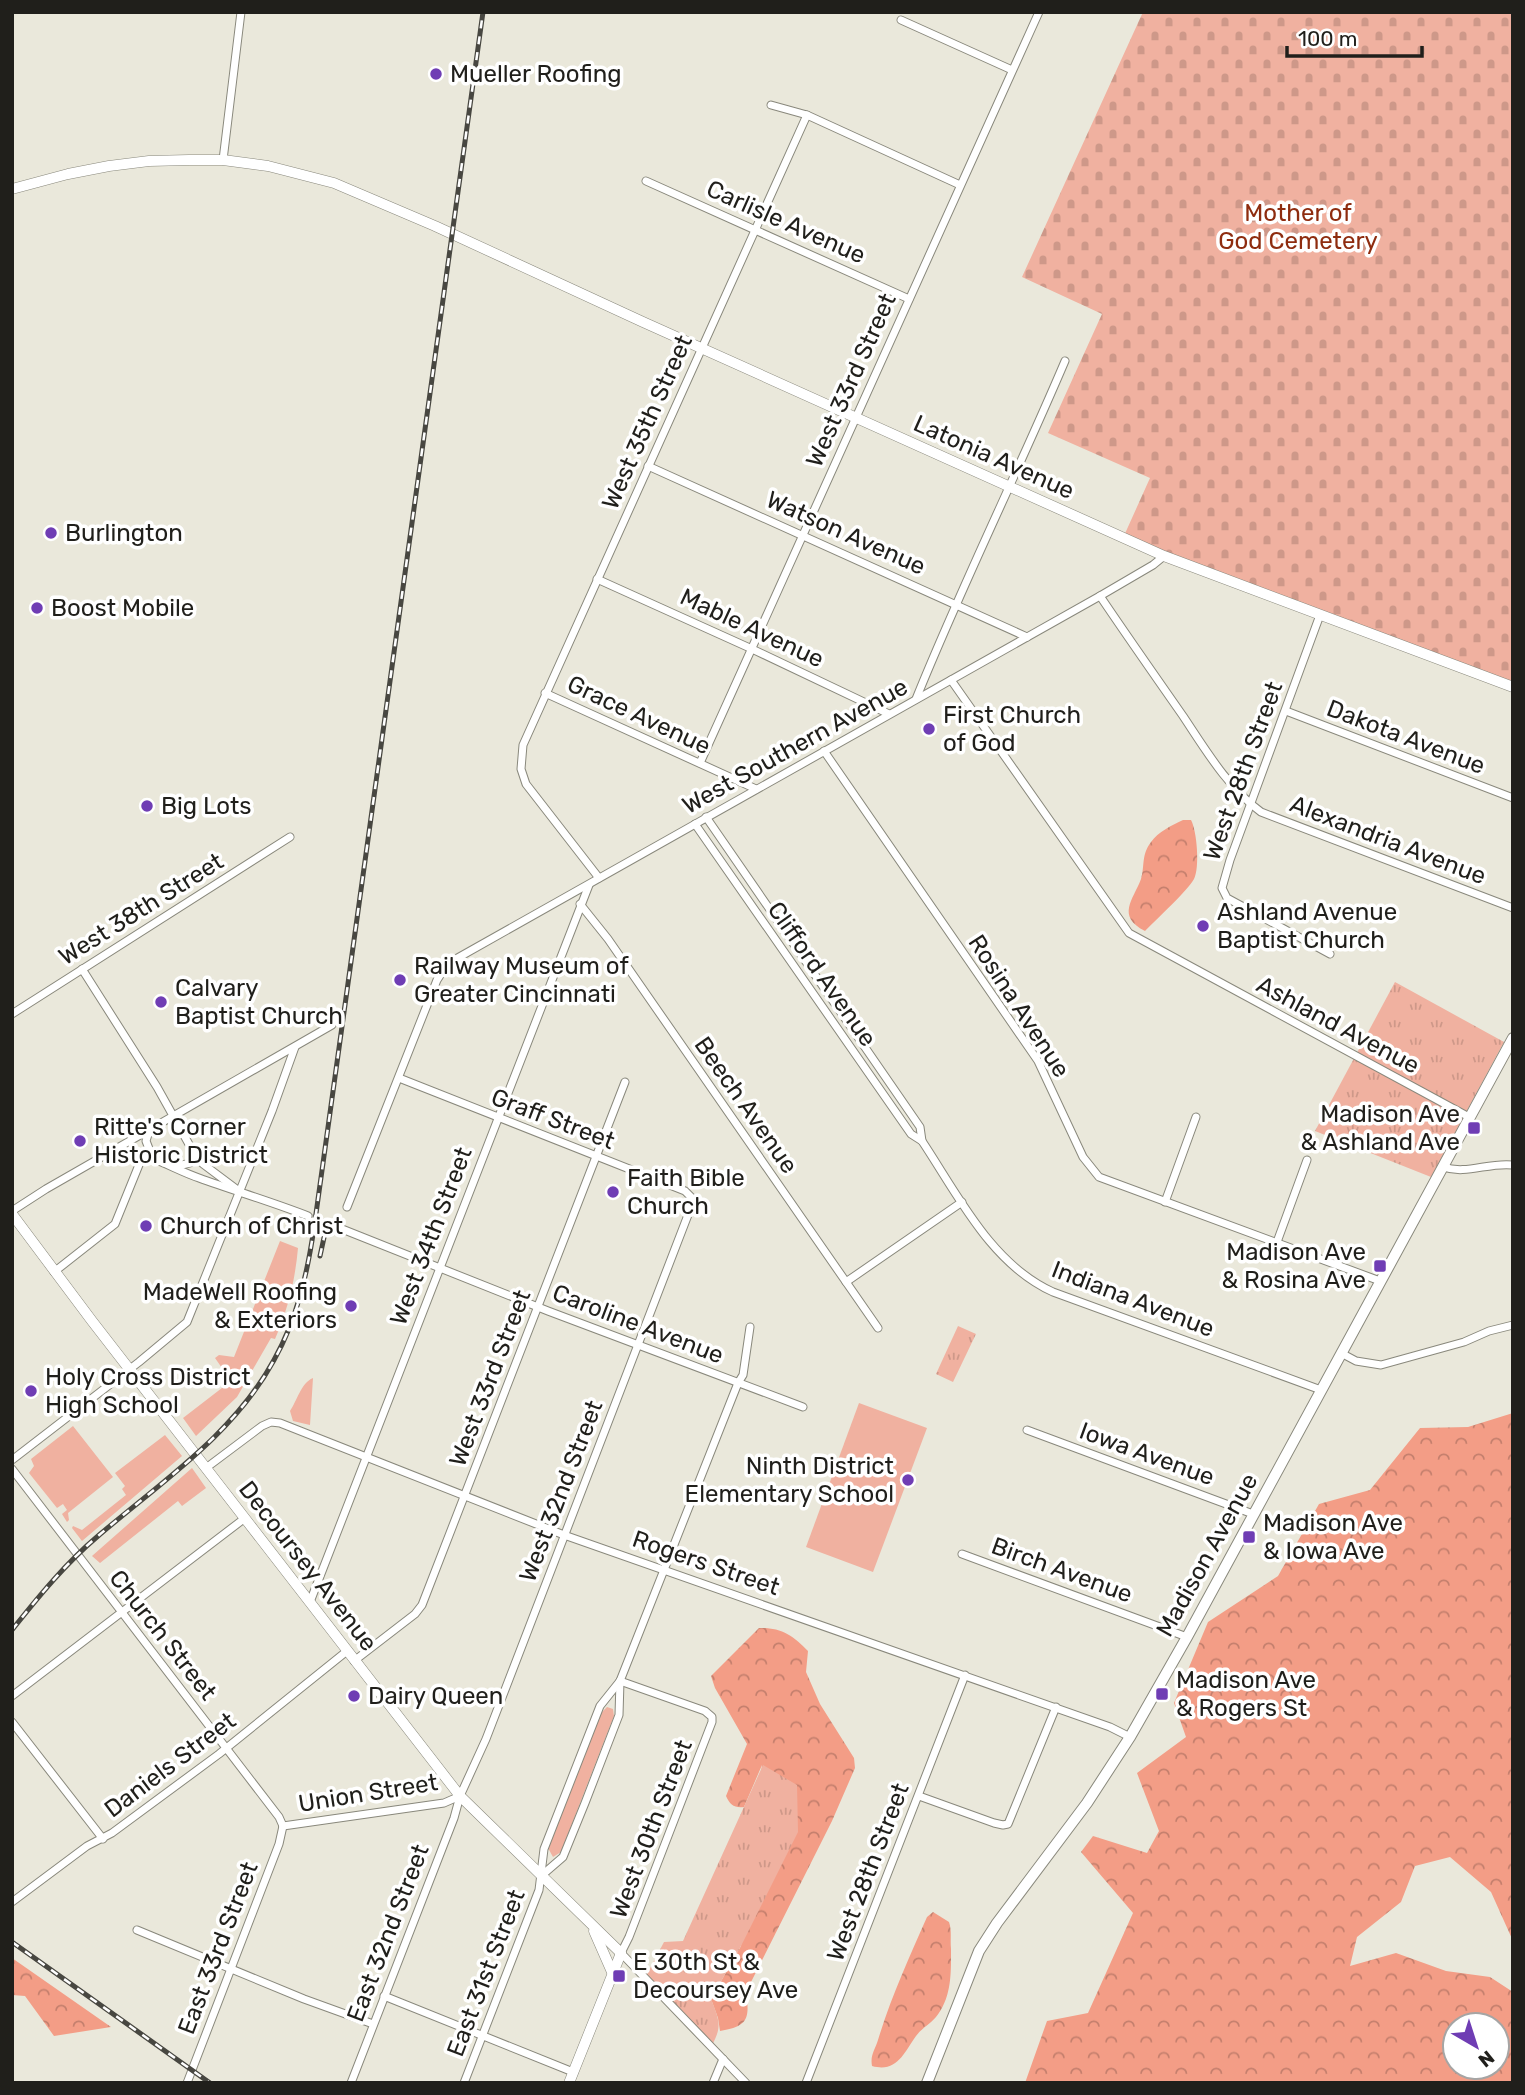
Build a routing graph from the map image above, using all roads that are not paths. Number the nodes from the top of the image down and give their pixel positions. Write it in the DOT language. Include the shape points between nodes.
graph roads {
  1 [pos="241,12"];
  2 [pos="1039,12"];
  3 [pos="901,20"];
  4 [pos="1012,70"];
  5 [pos="771,105"];
  6 [pos="807,115"];
  7 [pos="223,160"];
  8 [pos="646,181"];
  9 [pos="960,185"];
  10 [pos="12,189"];
  11 [pos="757,230"];
  12 [pos="909,299"];
  13 [pos="702,348"];
  14 [pos="1065,360"];
  15 [pos="856,417"];
  16 [pos="648,466"];
  17 [pos="1010,488"];
  18 [pos="802,535"];
  19 [pos="1164,556"];
  20 [pos="597,579"];
  21 [pos="1100,596"];
  22 [pos="955,604"];
  23 [pos="1320,615"];
  24 [pos="1027,637"];
  25 [pos="752,649"];
  26 [pos="951,680"];
  27 [pos="1513,687"];
  28 [pos="545,693"];
  29 [pos="916,700"];
  30 [pos="1286,711"];
  31 [pos="889,714"];
  32 [pos="824,751"];
  33 [pos="699,763"];
  34 [pos="756,789"];
  35 [pos="1513,798"];
  36 [pos="1251,804"];
  37 [pos="706,817"];
  38 [pos="695,824"];
  39 [pos="290,837"];
  40 [pos="599,878"];
  41 [pos="589,884"];
  42 [pos="580,904"];
  43 [pos="1513,908"];
  44 [pos="1330,954"];
  45 [pos="82,969"];
  46 [pos="12,1014"];
  47 [pos="332,1025"];
  48 [pos="1513,1038"];
  49 [pos="295,1047"];
  50 [pos="399,1079"];
  51 [pos="625,1082"];
  52 [pos="173,1116"];
  53 [pos="1196,1117"];
  54 [pos="498,1118"];
  55 [pos="1469,1118"];
  56 [pos="149,1130"];
  57 [pos="922,1141"];
  58 [pos="111,1153"];
  59 [pos="195,1154"];
  60 [pos="143,1155"];
  61 [pos="597,1156"];
  62 [pos="153,1160"];
  63 [pos="1307,1160"];
  64 [pos="1513,1165"];
  65 [pos="172,1167"];
  66 [pos="939,1167"];
  67 [pos="1443,1167"];
  68 [pos="239,1191"];
  69 [pos="692,1198"];
  70 [pos="962,1202"];
  71 [pos="1165,1202"];
  72 [pos="347,1208"];
  73 [pos="12,1213"];
  74 [pos="308,1216"];
  75 [pos="342,1229"];
  76 [pos="1277,1242"];
  77 [pos="439,1268"];
  78 [pos="54,1272"];
  79 [pos="1380,1281"];
  80 [pos="846,1282"];
  81 [pos="538,1307"];
  82 [pos="1513,1325"];
  83 [pos="750,1327"];
  84 [pos="878,1328"];
  85 [pos="638,1345"];
  86 [pos="1341,1353"];
  87 [pos="130,1369"];
  88 [pos="738,1383"];
  89 [pos="1321,1390"];
  90 [pos="803,1408"];
  91 [pos="1027,1430"];
  92 [pos="367,1457"];
  93 [pos="12,1460"];
  94 [pos="206,1468"];
  95 [pos="12,1469"];
  96 [pos="464,1496"];
  97 [pos="1253,1514"];
  98 [pos="244,1518"];
  99 [pos="564,1535"];
  100 [pos="962,1554"];
  101 [pos="664,1569"];
  102 [pos="310,1602"];
  103 [pos="121,1612"];
  104 [pos="1187,1636"];
  105 [pos="347,1651"];
  106 [pos="354,1661"];
  107 [pos="965,1675"];
  108 [pos="620,1681"];
  109 [pos="12,1696"];
  110 [pos="1056,1707"];
  111 [pos="12,1722"];
  112 [pos="1130,1737"];
  113 [pos="226,1748"];
  114 [pos="460,1796"];
  115 [pos="919,1796"];
  116 [pos="283,1826"];
  117 [pos="103,1839"];
  118 [pos="541,1877"];
  119 [pos="12,1902"];
  120 [pos="592,1925"];
  121 [pos="137,1930"];
  122 [pos="621,1953"];
  123 [pos="230,1968"];
  124 [pos="612,1972"];
  125 [pos="384,1996"];
  126 [pos="373,2024"];
  127 [pos="483,2035"];
  128 [pos="723,2059"];
  129 [pos="573,2072"];
  130 [pos="187,2083"];
  131 [pos="351,2083"];
  132 [pos="464,2083"];
  133 [pos="569,2083"];
  134 [pos="713,2083"];
  135 [pos="746,2083"];
  136 [pos="806,2083"];
  137 [pos="926,2083"];
  1 -- 7 [label="street"];
  2 -- 4 [label="street, West 33rd Street"];
  3 -- 4 [label="street"];
  4 -- 9 [label="street, West 33rd Street"];
  5 -- 6 [label="street"];
  6 -- 9 [label="street"];
  6 -- 11 [label="street, West 35th Street"];
  7 -- 10 [label="street, Latonia Avenue" via="149,160"];
  7 -- 13 [label="street, Latonia Avenue" via="268,166 368,196"];
  8 -- 11 [label="street, Carlisle Avenue"];
  9 -- 12 [label="street, West 33rd Street"];
  11 -- 12 [label="street, Carlisle Avenue"];
  11 -- 13 [label="street, West 35th Street"];
  12 -- 15 [label="street, West 33rd Street"];
  13 -- 15 [label="street, Latonia Avenue"];
  13 -- 16 [label="street, West 35th Street"];
  14 -- 17 [label="street"];
  15 -- 17 [label="street, Latonia Avenue"];
  15 -- 18 [label="street, West 33rd Street"];
  16 -- 18 [label="street, Watson Avenue"];
  16 -- 20 [label="street, West 35th Street"];
  17 -- 19 [label="street, Latonia Avenue"];
  17 -- 22 [label="street"];
  18 -- 22 [label="street, Watson Avenue"];
  18 -- 25 [label="street, West 33rd Street"];
  19 -- 21 [label="street, West Southern Avenue"];
  19 -- 23 [label="street, Latonia Avenue"];
  20 -- 25 [label="street, Mable Avenue"];
  20 -- 28 [label="street, West 35th Street"];
  21 -- 24 [label="street, West Southern Avenue"];
  21 -- 36 [label="street" via="1202,744"];
  22 -- 24 [label="street, Watson Avenue"];
  22 -- 29 [label="street"];
  23 -- 27 [label="street, Latonia Avenue"];
  23 -- 30 [label="street, West 28th Street"];
  24 -- 26 [label="street, West Southern Avenue"];
  25 -- 31 [label="street, Mable Avenue"];
  25 -- 33 [label="street, West 33rd Street"];
  26 -- 29 [label="street, West Southern Avenue"];
  26 -- 55 [label="street, Ashland Avenue" via="1129,933"];
  28 -- 33 [label="street, Grace Avenue"];
  28 -- 40 [label="street, West 35th Street" via="523,745 521,769 526,784"];
  29 -- 31 [label="street, West Southern Avenue"];
  30 -- 35 [label="street, Dakota Avenue"];
  30 -- 36 [label="street, West 28th Street"];
  31 -- 32 [label="street, West Southern Avenue"];
  32 -- 34 [label="street, West Southern Avenue"];
  32 -- 71 [label="street, Rosina Avenue" via="1038,1061 1093,1171 1105,1181"];
  33 -- 34 [label="street, Grace Avenue"];
  34 -- 37 [label="street, West Southern Avenue"];
  36 -- 43 [label="street, Alexandria Avenue" via="1261,812"];
  36 -- 44 [label="street, West 28th Street" via="1222,888 1227,898"];
  37 -- 38 [label="street, West Southern Avenue"];
  37 -- 57 [label="street, Clifford Avenue" via="920,1127"];
  38 -- 40 [label="street, West Southern Avenue"];
  38 -- 57 [label="street, Clifford Avenue" via="903,1123"];
  39 -- 45 [label="street, West 38th Street"];
  40 -- 41 [label="street, West Southern Avenue"];
  41 -- 42 [label="street, West 34th Street"];
  41 -- 50 [label="street, West Southern Avenue" via="444,969"];
  42 -- 54 [label="street, West 34th Street"];
  42 -- 80 [label="street, Beech Avenue"];
  45 -- 46 [label="street, West 38th Street"];
  45 -- 52 [label="street"];
  47 -- 49 [label="street"];
  48 -- 55 [label="main road, Madison Avenue"];
  49 -- 52 [label="street"];
  49 -- 68 [label="street"];
  50 -- 54 [label="street, Graff Street"];
  50 -- 72 [label="street"];
  51 -- 61 [label="street, West 33rd Street"];
  52 -- 56 [label="street"];
  52 -- 59 [label="street"];
  53 -- 71 [label="street"];
  54 -- 61 [label="street, Graff Street"];
  54 -- 77 [label="street, West 34th Street"];
  55 -- 67 [label="main road, Madison Avenue"];
  56 -- 58 [label="street"];
  56 -- 62 [label="street" via="146,1141"];
  57 -- 66 [label="street, Clifford Avenue"];
  58 -- 60 [label="street"];
  58 -- 73 [label="street"];
  59 -- 65 [label="street" via="190,1163"];
  59 -- 68 [label="street"];
  60 -- 62 [label="street"];
  60 -- 78 [label="street" via="115,1224"];
  61 -- 69 [label="street, Graff Street" via="685,1191"];
  61 -- 81 [label="street, West 33rd Street"];
  62 -- 65 [label="street"];
  63 -- 76 [label="street"];
  64 -- 67 [label="street" via="1463,1171"];
  65 -- 68 [label="street"];
  66 -- 70 [label="street, Indiana Avenue"];
  67 -- 79 [label="main road, Madison Avenue"];
  68 -- 74 [label="street"];
  68 -- 87 [label="street" via="187,1322"];
  69 -- 85 [label="street, West 32nd Street"];
  70 -- 80 [label="street"];
  70 -- 89 [label="street, Indiana Avenue" via="999,1252 1041,1287"];
  71 -- 76 [label="street, Rosina Avenue"];
  73 -- 78 [label="street, Decoursey Avenue"];
  75 -- 77 [label="street, Caroline Avenue"];
  76 -- 79 [label="street, Rosina Avenue"];
  77 -- 81 [label="street, Caroline Avenue"];
  77 -- 92 [label="street, West 34th Street"];
  78 -- 87 [label="street, Decoursey Avenue"];
  79 -- 86 [label="main road, Madison Avenue"];
  80 -- 84 [label="street, Beech Avenue"];
  81 -- 85 [label="street, Caroline Avenue"];
  81 -- 96 [label="street, West 33rd Street"];
  82 -- 86 [label="street" via="1381,1365"];
  83 -- 88 [label="street"];
  85 -- 88 [label="street, Caroline Avenue"];
  85 -- 99 [label="street, West 32nd Street"];
  86 -- 89 [label="main road, Madison Avenue"];
  87 -- 93 [label="street"];
  87 -- 94 [label="street, Decoursey Avenue"];
  88 -- 90 [label="street, Caroline Avenue"];
  88 -- 101 [label="street"];
  89 -- 97 [label="main road, Madison Avenue"];
  91 -- 97 [label="street, Iowa Avenue"];
  92 -- 94 [label="street, Rogers Street" via="271,1422"];
  92 -- 96 [label="street, Rogers Street"];
  92 -- 102 [label="street, West 34th Street"];
  94 -- 98 [label="street, Decoursey Avenue"];
  95 -- 103 [label="street, Church Street"];
  96 -- 99 [label="street, Rogers Street"];
  96 -- 106 [label="street, West 33rd Street" via="422,1605"];
  97 -- 104 [label="main road, Madison Avenue"];
  98 -- 102 [label="street, Decoursey Avenue"];
  98 -- 103 [label="street"];
  99 -- 101 [label="street, Rogers Street"];
  99 -- 114 [label="street, West 32nd Street"];
  100 -- 104 [label="street, Birch Avenue"];
  101 -- 107 [label="street, Rogers Street"];
  101 -- 108 [label="street"];
  102 -- 105 [label="street, Decoursey Avenue"];
  103 -- 109 [label="street"];
  103 -- 113 [label="street, Church Street"];
  104 -- 112 [label="main road, Madison Avenue"];
  105 -- 106 [label="street, Decoursey Avenue"];
  105 -- 113 [label="street, Daniels Street"];
  106 -- 114 [label="street, Decoursey Avenue"];
  107 -- 110 [label="street, Rogers Street"];
  107 -- 115 [label="street, West 28th Street"];
  108 -- 118 [label="street, East 31st Street" via="600,1706 544,1849"];
  108 -- 118 [label="street" via="619,1715 585,1803 563,1857"];
  108 -- 122 [label="street, West 30th Street" via="712,1717"];
  110 -- 112 [label="street, Rogers Street"];
  110 -- 115 [label="street" via="1009,1824"];
  111 -- 117 [label="street"];
  112 -- 137 [label="main road, Madison Avenue" via="979,1951"];
  113 -- 116 [label="street, Church Street"];
  113 -- 117 [label="street, Daniels Street"];
  114 -- 116 [label="street, Union Street"];
  114 -- 118 [label="street, Decoursey Avenue"];
  114 -- 125 [label="street, East 32nd Street"];
  115 -- 136 [label="street, West 28th Street"];
  116 -- 123 [label="street, East 33rd Street"];
  117 -- 119 [label="street, Daniels Street"];
  118 -- 120 [label="street, Decoursey Avenue"];
  118 -- 127 [label="street, East 31st Street"];
  120 -- 122 [label="street, Decoursey Avenue"];
  120 -- 124 [label="street, Decoursey Avenue"];
  121 -- 123 [label="street"];
  122 -- 124 [label="street"];
  122 -- 128 [label="street, Decoursey Avenue"];
  123 -- 126 [label="street"];
  123 -- 130 [label="street, East 33rd Street"];
  124 -- 129 [label="street"];
  125 -- 126 [label="street, East 32nd Street"];
  125 -- 127 [label="street"];
  126 -- 131 [label="street, East 32nd Street"];
  127 -- 129 [label="street"];
  127 -- 132 [label="street, East 31st Street"];
  128 -- 134 [label="street"];
  128 -- 135 [label="street, Decoursey Avenue"];
  129 -- 133 [label="street"];
}
